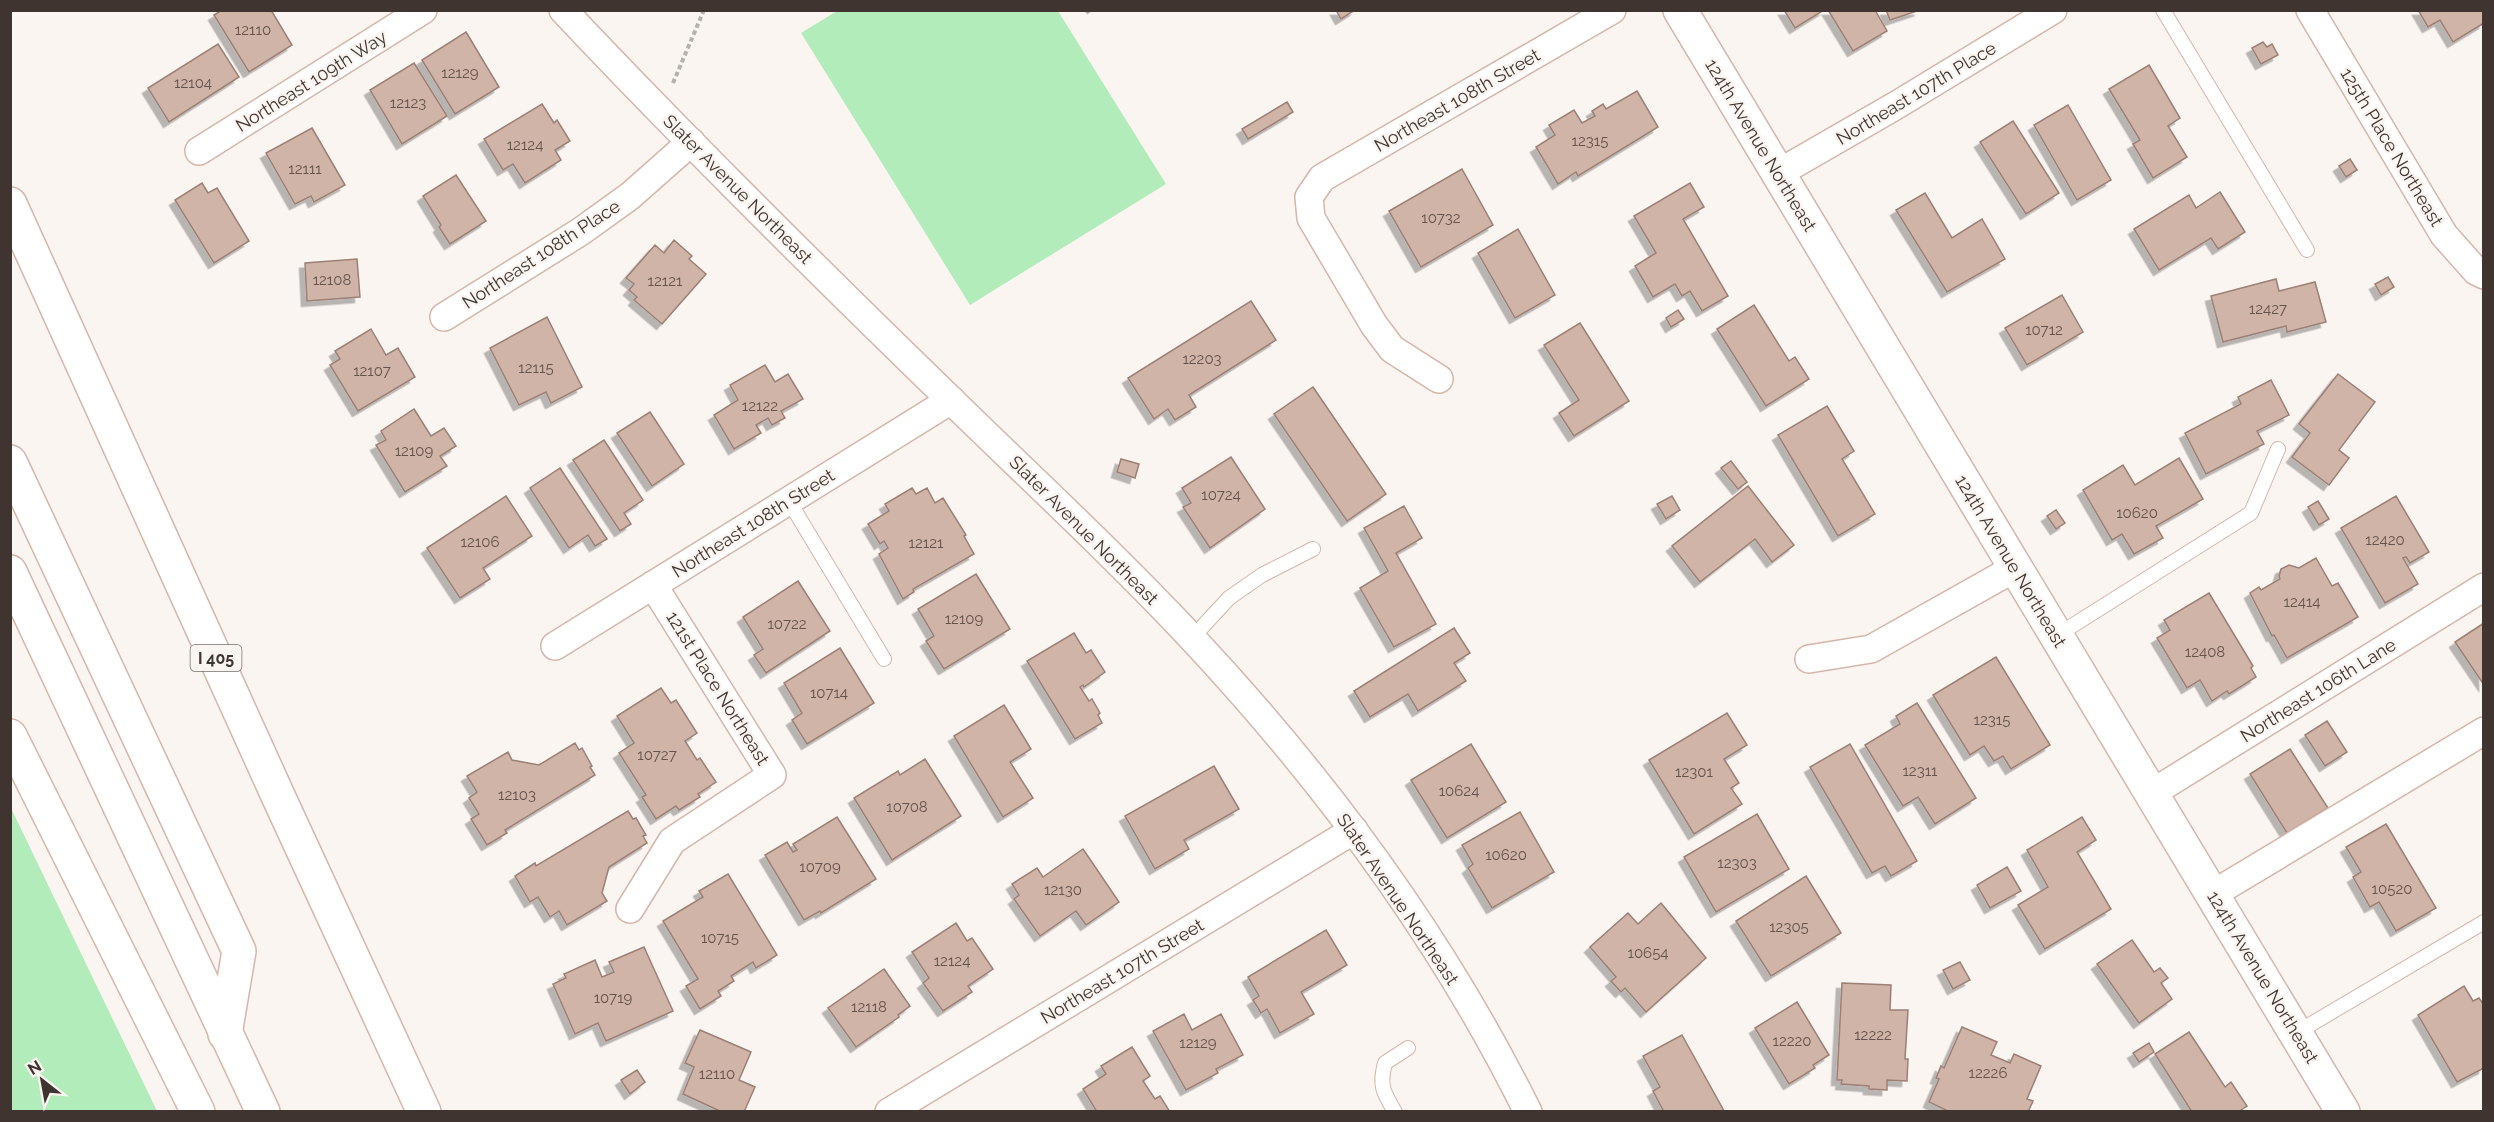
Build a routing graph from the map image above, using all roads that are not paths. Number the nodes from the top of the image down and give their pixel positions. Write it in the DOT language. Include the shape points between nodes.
graph roads {
  1 [pos="423,10"];
  2 [pos="562,10"];
  3 [pos="1612,10"];
  4 [pos="1680,10"];
  5 [pos="2053,10"];
  6 [pos="2163,10"];
  7 [pos="2310,10"];
  8 [pos="691,142"];
  9 [pos="199,151"];
  10 [pos="1777,174"];
  11 [pos="10,204"];
  12 [pos="2307,250"];
  13 [pos="2484,275"];
  14 [pos="444,317"];
  15 [pos="1439,379"];
  16 [pos="951,400"];
  17 [pos="2278,449"];
  18 [pos="10,462"];
  19 [pos="789,501"];
  20 [pos="1313,549"];
  21 [pos="2015,568"];
  22 [pos="10,572"];
  23 [pos="653,585"];
  24 [pos="2484,587"];
  25 [pos="2056,636"];
  26 [pos="1192,638"];
  27 [pos="555,646"];
  28 [pos="884,659"];
  29 [pos="1809,659"];
  30 [pos="2484,731"];
  31 [pos="10,736"];
  32 [pos="2152,793"];
  33 [pos="1354,830"];
  34 [pos="2213,894"];
  35 [pos="630,909"];
  36 [pos="2484,922"];
  37 [pos="2296,1033"];
  38 [pos="225,1034"];
  39 [pos="1408,1048"];
  40 [pos="198,1112"];
  41 [pos="263,1112"];
  42 [pos="424,1112"];
  43 [pos="889,1112"];
  44 [pos="1395,1112"];
  45 [pos="1528,1112"];
  46 [pos="2343,1112"];
  1 -- 9 [label="street, Northeast 109th Way"];
  2 -- 8 [label="street, Slater Avenue Northeast"];
  3 -- 15 [label="street, Northeast 108th Street" via="1322,178 1309,196 1311,218 1374,326 1392,350"];
  4 -- 10 [label="main road, 124th Avenue Northeast"];
  5 -- 10 [label="street, Northeast 107th Place"];
  6 -- 12 [label="lane"];
  7 -- 13 [label="street, 125th Place Northeast" via="2444,235"];
  8 -- 14 [label="street, Northeast 108th Place" via="630,196 580,232"];
  8 -- 16 [label="street, Slater Avenue Northeast"];
  10 -- 21 [label="main road, 124th Avenue Northeast"];
  11 -- 42 [label="main road, I 405"];
  16 -- 19 [label="street, Northeast 108th Street"];
  16 -- 26 [label="street, Slater Avenue Northeast" via="1093,536"];
  17 -- 25 [label="lane" via="2251,513"];
  18 -- 38 [label="main road" via="239,951"];
  19 -- 23 [label="street, Northeast 108th Street"];
  19 -- 28 [label="lane"];
  20 -- 26 [label="lane" via="1262,575 1229,598"];
  21 -- 25 [label="main road, 124th Avenue Northeast"];
  21 -- 29 [label="street" via="1871,649"];
  22 -- 38 [label="main road" via="140,844"];
  23 -- 27 [label="street, Northeast 108th Street"];
  23 -- 35 [label="street, 121st Place Northeast" via="772,775 672,841"];
  24 -- 32 [label="street, Northeast 106th Lane"];
  25 -- 32 [label="main road, 124th Avenue Northeast"];
  26 -- 33 [label="street, Slater Avenue Northeast"];
  30 -- 34 [label="street"];
  31 -- 40 [label="main road"];
  32 -- 34 [label="main road, 124th Avenue Northeast"];
  33 -- 43 [label="street, Northeast 107th Street"];
  33 -- 45 [label="street, Slater Avenue Northeast" via="1439,954"];
  34 -- 37 [label="main road, 124th Avenue Northeast"];
  36 -- 37 [label="lane"];
  37 -- 46 [label="main road, 124th Avenue Northeast"];
  38 -- 41 [label="main road"];
  39 -- 44 [label="lane" via="1385,1063 1381,1079 1384,1094"];
}
